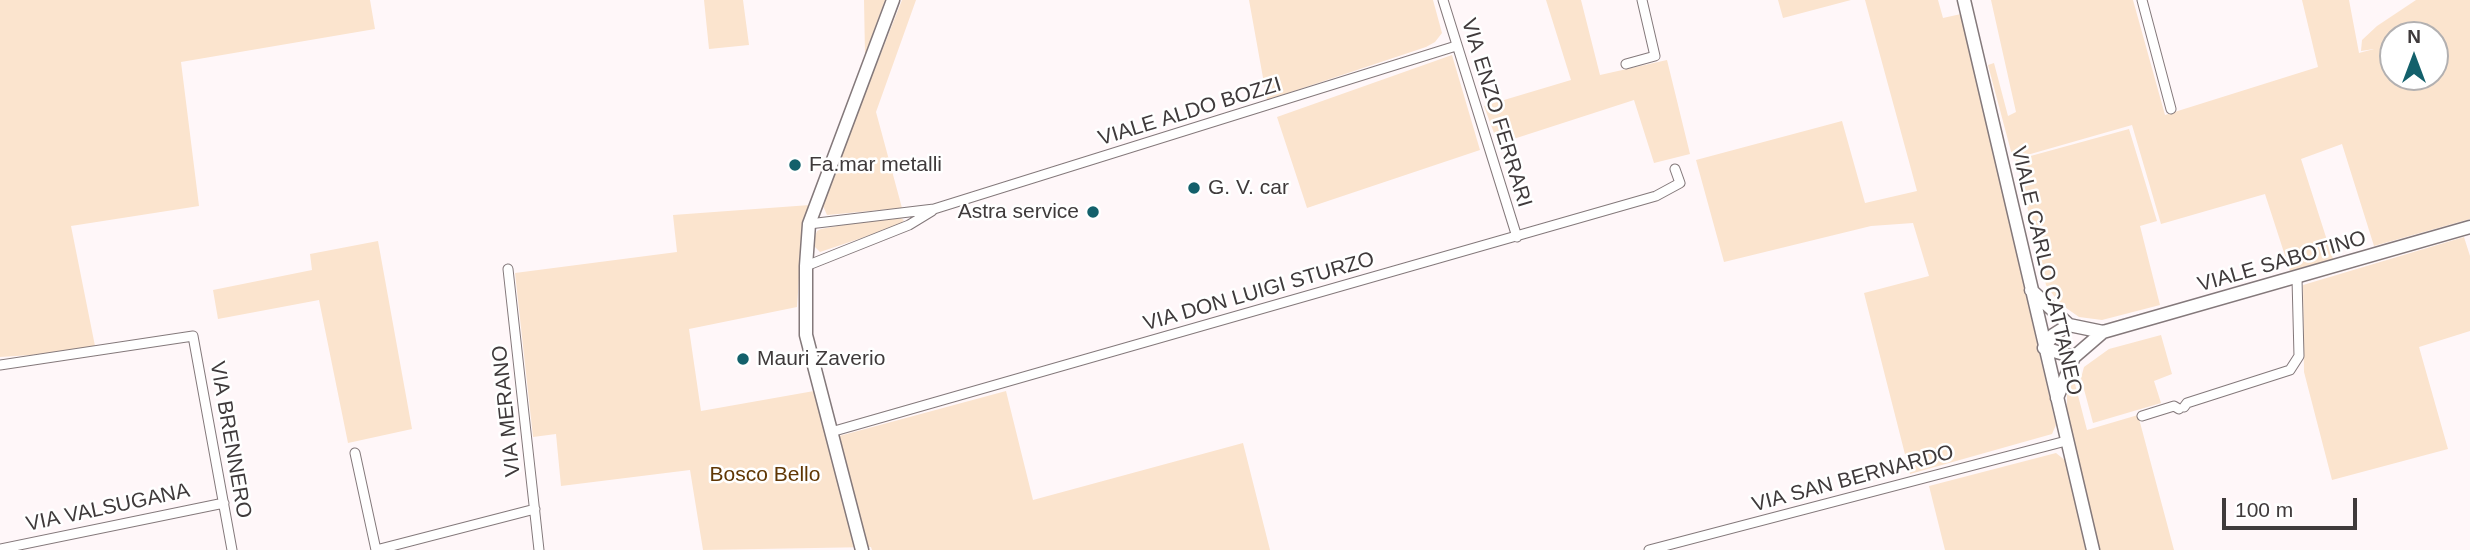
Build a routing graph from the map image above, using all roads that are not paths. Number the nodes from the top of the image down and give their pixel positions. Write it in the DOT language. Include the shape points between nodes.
graph roads {
  1 [pos="893,0"];
  2 [pos="1443,0"];
  3 [pos="1642,0"];
  4 [pos="1964,0"];
  5 [pos="2142,0"];
  6 [pos="1456,46"];
  7 [pos="1626,64"];
  8 [pos="2171,109"];
  9 [pos="1675,169"];
  10 [pos="934,209"];
  11 [pos="809,224"];
  12 [pos="2470,227"];
  13 [pos="1517,237"];
  14 [pos="806,266"];
  15 [pos="508,269"];
  16 [pos="2297,279"];
  17 [pos="2031,290"];
  18 [pos="2070,326"];
  19 [pos="2103,332"];
  20 [pos="2045,348"];
  21 [pos="2074,358"];
  22 [pos="0,365"];
  23 [pos="2056,399"];
  24 [pos="2142,416"];
  25 [pos="831,432"];
  26 [pos="2066,441"];
  27 [pos="355,453"];
  28 [pos="224,503"];
  29 [pos="535,509"];
  30 [pos="862,548"];
  31 [pos="0,549"];
  32 [pos="232,550"];
  33 [pos="376,550"];
  34 [pos="539,550"];
  35 [pos="1648,550"];
  36 [pos="2093,550"];
  1 -- 11 [label="street"];
  2 -- 6 [label="street, VIA ENZO FERRARI"];
  3 -- 7 [label="street" via="1655,56"];
  4 -- 17 [label="street, VIALE CARLO CATTANEO"];
  5 -- 8 [label="street"];
  6 -- 10 [label="street, VIALE ALDO BOZZI"];
  6 -- 13 [label="street, VIA ENZO FERRARI"];
  9 -- 13 [label="street, VIA DON LUIGI STURZO" via="1680,184 1656,196"];
  10 -- 11 [label="street, VIALE ALDO BOZZI"];
  10 -- 14 [label="street, VIALE ALDO BOZZI" via="909,225"];
  11 -- 14 [label="street"];
  12 -- 16 [label="street, VIALE SABOTINO"];
  13 -- 25 [label="street, VIA DON LUIGI STURZO"];
  14 -- 25 [label="street" via="806,335"];
  15 -- 29 [label="street, VIA MERANO"];
  16 -- 19 [label="street, VIALE SABOTINO"];
  16 -- 24 [label="street" via="2299,350 2290,370 2181,408"];
  17 -- 18 [label="street"];
  17 -- 20 [label="street, VIALE CARLO CATTANEO"];
  18 -- 19 [label="street"];
  18 -- 20 [label="street" via="2053,335"];
  19 -- 21 [label="street"];
  20 -- 21 [label="street"];
  20 -- 23 [label="street, VIALE CARLO CATTANEO"];
  21 -- 23 [label="street"];
  22 -- 28 [label="street, VIA BRENNERO" via="193,336"];
  23 -- 26 [label="street, VIALE CARLO CATTANEO"];
  25 -- 30 [label="street"];
  26 -- 35 [label="street, VIA SAN BERNARDO"];
  26 -- 36 [label="street, VIALE CARLO CATTANEO"];
  27 -- 33 [label="street"];
  28 -- 31 [label="street, VIA VALSUGANA"];
  28 -- 32 [label="street, VIA BRENNERO"];
  29 -- 33 [label="street"];
  29 -- 34 [label="street, VIA MERANO"];
}
